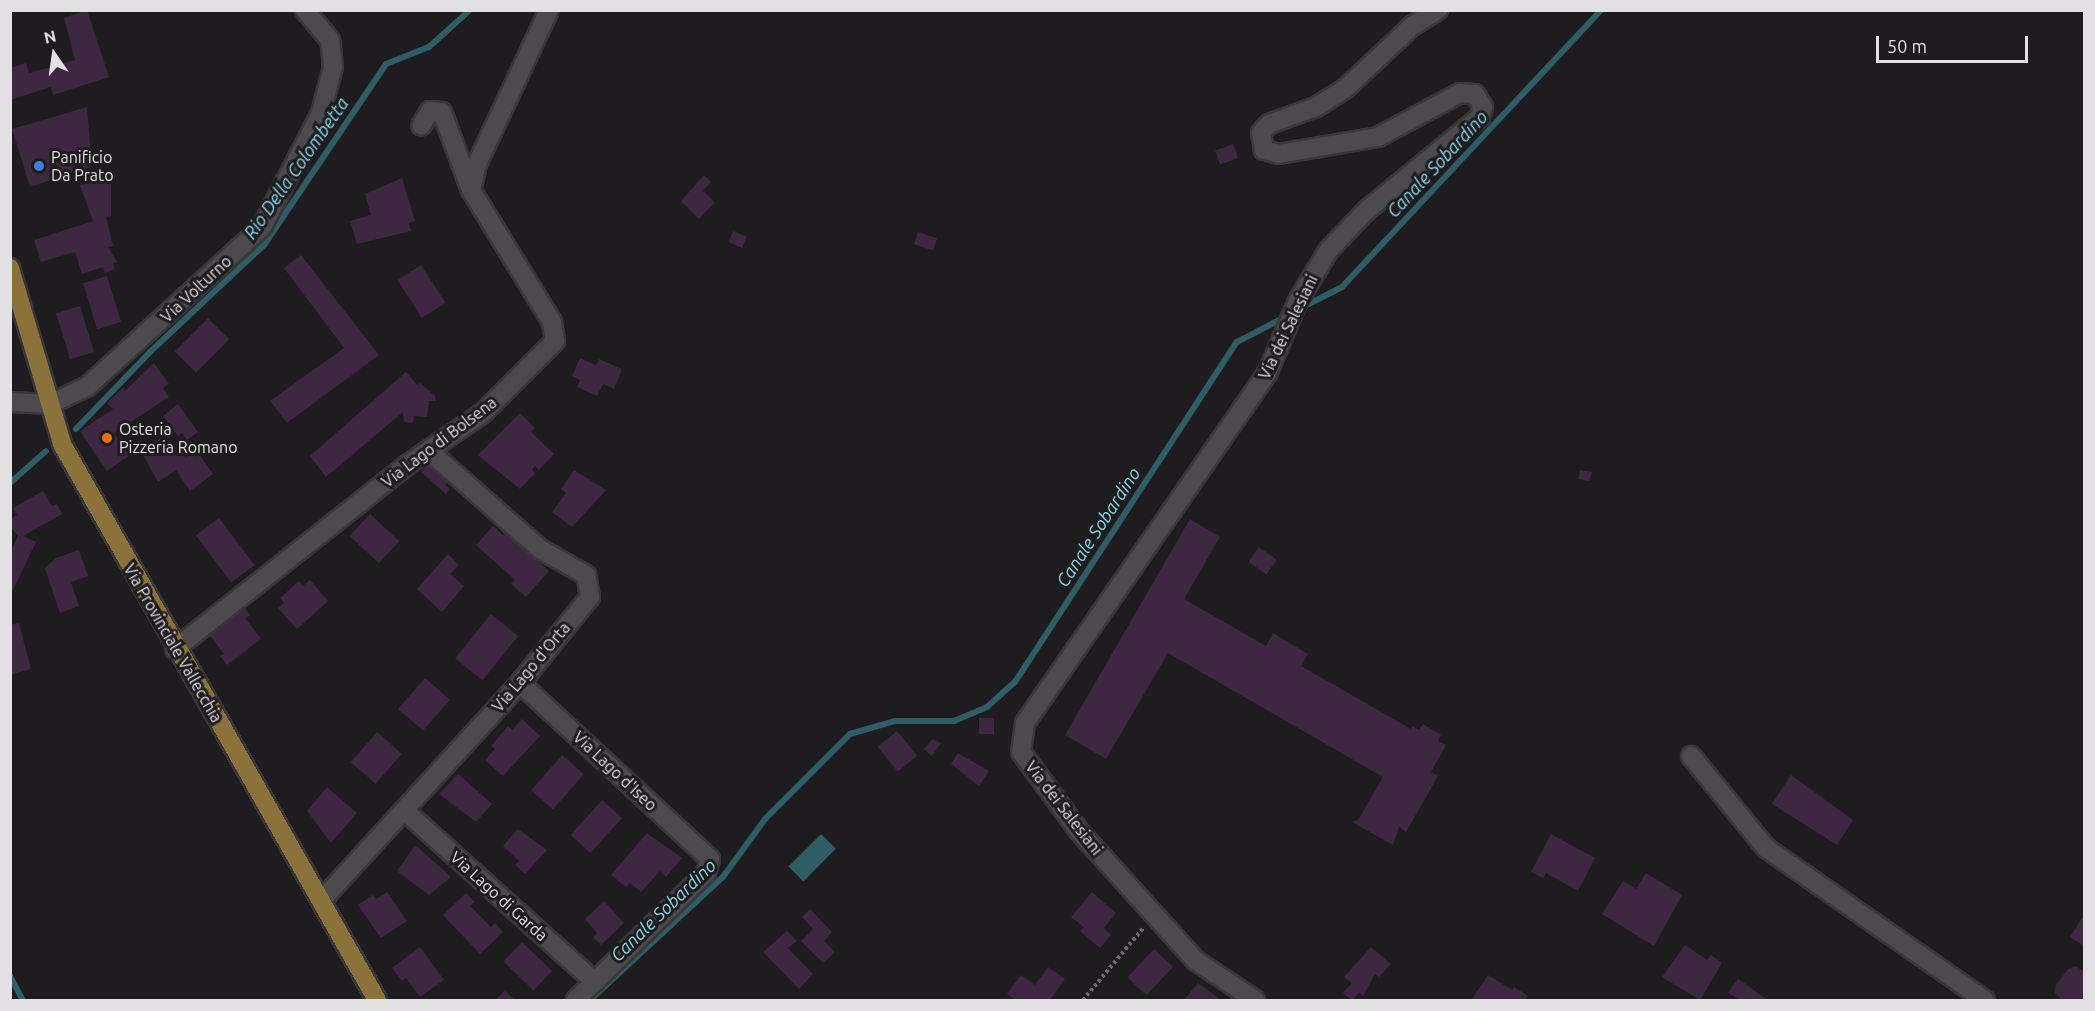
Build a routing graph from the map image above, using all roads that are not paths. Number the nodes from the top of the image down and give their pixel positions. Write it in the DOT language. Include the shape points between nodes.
graph roads {
  1 [pos="305,10"];
  2 [pos="549,10"];
  3 [pos="1438,10"];
  4 [pos="421,126"];
  5 [pos="471,190"];
  6 [pos="10,268"];
  7 [pos="10,402"];
  8 [pos="50,404"];
  9 [pos="430,452"];
  10 [pos="175,649"];
  11 [pos="520,683"];
  12 [pos="1691,756"];
  13 [pos="404,810"];
  14 [pos="322,900"];
  15 [pos="595,982"];
  16 [pos="377,1000"];
  17 [pos="576,1000"];
  18 [pos="1255,1000"];
  19 [pos="1985,1000"];
  1 -- 8 [label="street, Via Volturno" via="330,40 333,67 321,113 262,227 88,386"];
  2 -- 5 [label="street" via="477,164"];
  3 -- 18 [label="street, Via dei Salesiani" via="1412,26 1345,89 1316,107 1269,124 1261,133 1264,150 1279,154 1378,137 1460,93 1475,94 1482,102 1480,117 1366,211 1328,251 1298,301 1267,374 1025,723 1021,752 1041,782 1153,916 1196,961"];
  4 -- 5 [label="street, Via Lago di Bolsena" via="424,115 430,111 442,112"];
  5 -- 9 [label="street, Via Lago di Bolsena" via="552,322 555,341 483,413"];
  6 -- 8 [label="main road, Via Provinciale Vallecchia"];
  7 -- 8 [label="street"];
  8 -- 10 [label="main road, Via Provinciale Vallecchia" via="62,444"];
  9 -- 10 [label="street, Via Lago di Bolsena" via="407,465"];
  9 -- 11 [label="street, Via Lago d'Orta" via="540,549 586,575 590,583 590,597"];
  10 -- 14 [label="main road, Via Provinciale Vallecchia"];
  11 -- 13 [label="street, Via Lago d'Orta"];
  11 -- 15 [label="street, Via Lago d'Iseo" via="710,860 706,873"];
  12 -- 19 [label="street" via="1766,848"];
  13 -- 14 [label="street, Via Lago d'Orta"];
  13 -- 15 [label="street, Via Lago di Garda"];
  14 -- 16 [label="main road, Via Provinciale Vallecchia"];
  15 -- 17 [label="street"];
}
